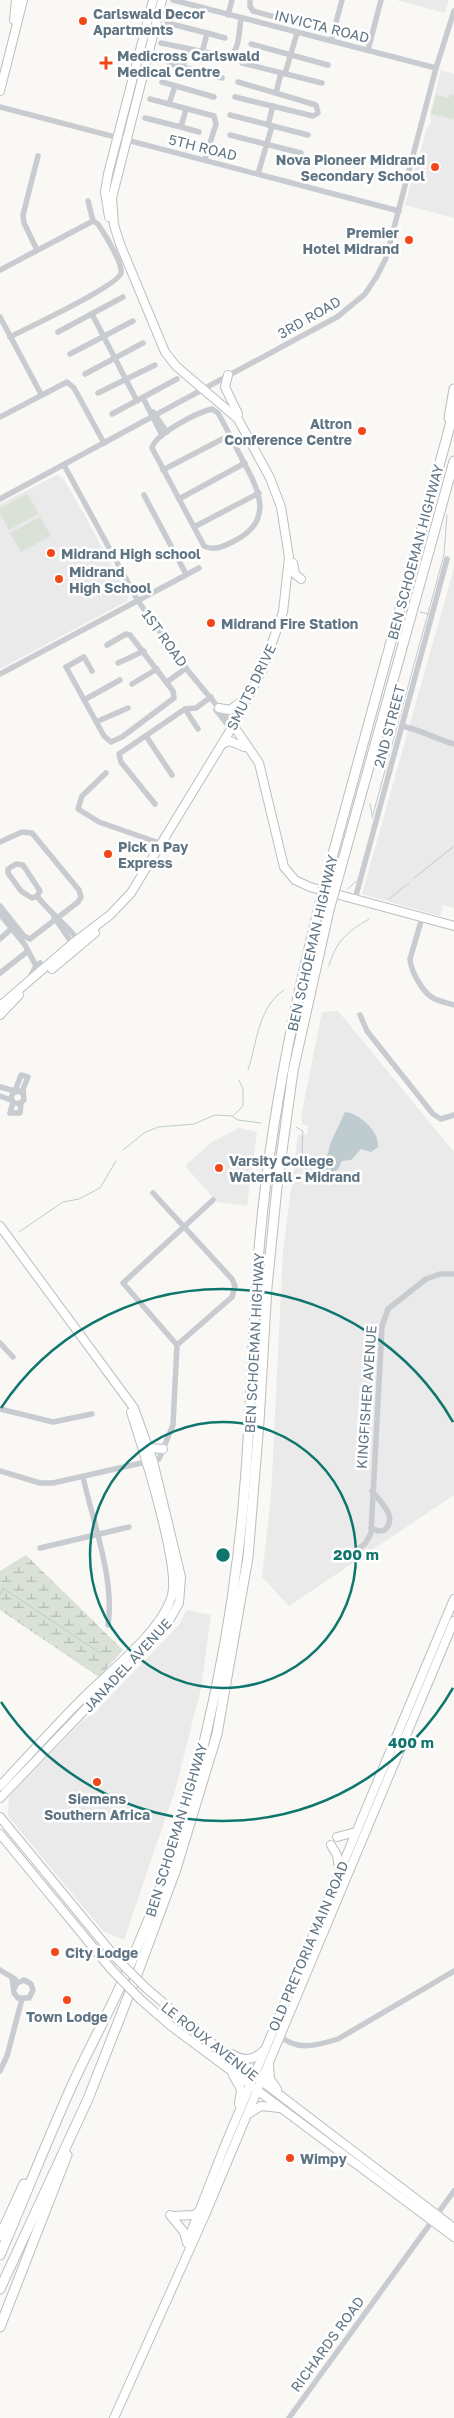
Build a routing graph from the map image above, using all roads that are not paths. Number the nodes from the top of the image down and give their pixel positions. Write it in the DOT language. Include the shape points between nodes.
graph roads {
  1 [pos="16,0"];
  2 [pos="23,0"];
  3 [pos="153,0"];
  4 [pos="162,0"];
  5 [pos="173,0"];
  6 [pos="232,0"];
  7 [pos="250,0"];
  8 [pos="342,0"];
  9 [pos="381,0"];
  10 [pos="454,11"];
  11 [pos="228,14"];
  12 [pos="241,18"];
  13 [pos="167,23"];
  14 [pos="297,23"];
  15 [pos="207,33"];
  16 [pos="297,33"];
  17 [pos="225,38"];
  18 [pos="331,41"];
  19 [pos="161,43"];
  20 [pos="251,44"];
  21 [pos="187,49"];
  22 [pos="368,50"];
  23 [pos="9,51"];
  24 [pos="202,53"];
  25 [pos="290,55"];
  26 [pos="242,63"];
  27 [pos="169,64"];
  28 [pos="328,64"];
  29 [pos="183,67"];
  30 [pos="436,68"];
  31 [pos="283,74"];
  32 [pos="222,78"];
  33 [pos="162,82"];
  34 [pos="238,82"];
  35 [pos="322,83"];
  36 [pos="175,86"];
  37 [pos="0,91"];
  38 [pos="276,92"];
  39 [pos="214,97"];
  40 [pos="235,97"];
  41 [pos="150,99"];
  42 [pos="169,104"];
  43 [pos="273,106"];
  44 [pos="0,107"];
  45 [pos="186,109"];
  46 [pos="230,115"];
  47 [pos="145,118"];
  48 [pos="270,126"];
  49 [pos="181,127"];
  50 [pos="199,132"];
  51 [pos="230,135"];
  52 [pos="308,135"];
  53 [pos="117,138"];
  54 [pos="125,140"];
  55 [pos="266,145"];
  56 [pos="301,153"];
  57 [pos="38,156"];
  58 [pos="206,159"];
  59 [pos="258,174"];
  60 [pos="88,201"];
  61 [pos="399,211"];
  62 [pos="93,221"];
  63 [pos="120,244"];
  64 [pos="37,250"];
  65 [pos="0,270"];
  66 [pos="123,297"];
  67 [pos="92,314"];
  68 [pos="0,317"];
  69 [pos="133,321"];
  70 [pos="58,332"];
  71 [pos="103,336"];
  72 [pos="10,337"];
  73 [pos="143,343"];
  74 [pos="70,354"];
  75 [pos="114,358"];
  76 [pos="155,365"];
  77 [pos="84,374"];
  78 [pos="228,375"];
  79 [pos="125,379"];
  80 [pos="177,379"];
  81 [pos="203,388"];
  82 [pos="454,389"];
  83 [pos="98,393"];
  84 [pos="42,394"];
  85 [pos="140,399"];
  86 [pos="454,411"];
  87 [pos="112,414"];
  88 [pos="153,414"];
  89 [pos="0,417"];
  90 [pos="243,425"];
  91 [pos="164,433"];
  92 [pos="230,435"];
  93 [pos="104,443"];
  94 [pos="445,443"];
  95 [pos="454,461"];
  96 [pos="245,463"];
  97 [pos="64,465"];
  98 [pos="163,470"];
  99 [pos="259,493"];
  100 [pos="144,495"];
  101 [pos="0,499"];
  102 [pos="179,499"];
  103 [pos="194,527"];
  104 [pos="287,539"];
  105 [pos="447,559"];
  106 [pos="199,568"];
  107 [pos="186,574"];
  108 [pos="301,579"];
  109 [pos="138,601"];
  110 [pos="107,644"];
  111 [pos="144,651"];
  112 [pos="118,663"];
  113 [pos="186,668"];
  114 [pos="157,669"];
  115 [pos="92,671"];
  116 [pos="0,674"];
  117 [pos="120,680"];
  118 [pos="167,682"];
  119 [pos="132,684"];
  120 [pos="250,692"];
  121 [pos="209,698"];
  122 [pos="84,700"];
  123 [pos="128,708"];
  124 [pos="219,708"];
  125 [pos="186,709"];
  126 [pos="96,722"];
  127 [pos="402,726"];
  128 [pos="232,727"];
  129 [pos="198,729"];
  130 [pos="146,736"];
  131 [pos="453,743"];
  132 [pos="222,744"];
  133 [pos="244,747"];
  134 [pos="106,773"];
  135 [pos="172,776"];
  136 [pos="155,804"];
  137 [pos="271,820"];
  138 [pos="0,842"];
  139 [pos="164,842"];
  140 [pos="37,896"];
  141 [pos="355,899"];
  142 [pos="0,906"];
  143 [pos="0,914"];
  144 [pos="55,917"];
  145 [pos="422,918"];
  146 [pos="454,926"];
  147 [pos="11,929"];
  148 [pos="0,939"];
  149 [pos="77,944"];
  150 [pos="28,952"];
  151 [pos="56,959"];
  152 [pos="38,964"];
  153 [pos="0,973"];
  154 [pos="19,990"];
  155 [pos="454,1005"];
  156 [pos="0,1006"];
  157 [pos="0,1015"];
  158 [pos="360,1015"];
  159 [pos="0,1087"];
  160 [pos="15,1091"];
  161 [pos="23,1094"];
  162 [pos="0,1096"];
  163 [pos="12,1101"];
  164 [pos="21,1104"];
  165 [pos="454,1115"];
  166 [pos="153,1193"];
  167 [pos="213,1200"];
  168 [pos="0,1226"];
  169 [pos="184,1227"];
  170 [pos="454,1274"];
  171 [pos="0,1343"];
  172 [pos="177,1345"];
  173 [pos="13,1357"];
  174 [pos="123,1391"];
  175 [pos="0,1409"];
  176 [pos="92,1414"];
  177 [pos="149,1448"];
  178 [pos="163,1449"];
  179 [pos="150,1461"];
  180 [pos="0,1471"];
  181 [pos="83,1477"];
  182 [pos="372,1491"];
  183 [pos="129,1527"];
  184 [pos="371,1528"];
  185 [pos="96,1534"];
  186 [pos="40,1548"];
  187 [pos="349,1555"];
  188 [pos="454,1598"];
  189 [pos="454,1621"];
  190 [pos="108,1624"];
  191 [pos="0,1786"];
  192 [pos="0,1798"];
  193 [pos="0,1817"];
  194 [pos="356,1832"];
  195 [pos="0,1834"];
  196 [pos="337,1837"];
  197 [pos="331,1845"];
  198 [pos="338,1875"];
  199 [pos="0,1970"];
  200 [pos="454,1971"];
  201 [pos="12,1978"];
  202 [pos="20,1980"];
  203 [pos="14,1988"];
  204 [pos="22,1999"];
  205 [pos="280,2035"];
  206 [pos="212,2044"];
  207 [pos="268,2044"];
  208 [pos="273,2052"];
  209 [pos="226,2068"];
  210 [pos="0,2071"];
  211 [pos="258,2079"];
  212 [pos="74,2080"];
  213 [pos="254,2088"];
  214 [pos="282,2097"];
  215 [pos="88,2099"];
  216 [pos="288,2112"];
  217 [pos="247,2115"];
  218 [pos="229,2137"];
  219 [pos="454,2186"];
  220 [pos="454,2191"];
  221 [pos="201,2210"];
  222 [pos="433,2217"];
  223 [pos="454,2228"];
  224 [pos="0,2236"];
  225 [pos="454,2237"];
  226 [pos="187,2244"];
  227 [pos="0,2255"];
  228 [pos="0,2289"];
  229 [pos="168,2296"];
  230 [pos="0,2326"];
  231 [pos="114,2418"];
  232 [pos="289,2418"];
  1 -- 23 [label="main road"];
  2 -- 23 [label="main road"];
  3 -- 53 [label="main road, SMUTS DRIVE"];
  4 -- 54 [label="main road, SMUTS DRIVE"];
  5 -- 11 [label="street, INVICTA ROAD"];
  6 -- 11 [label="street"];
  7 -- 14 [label="street" via="253,11"];
  8 -- 18 [label="street"];
  9 -- 22 [label="street"];
  10 -- 30 [label="street, 3RD ROAD"];
  11 -- 12 [label="street, INVICTA ROAD"];
  12 -- 16 [label="street, INVICTA ROAD"];
  12 -- 24 [label="street" via="232,56"];
  13 -- 15 [label="street"];
  15 -- 17 [label="street"];
  15 -- 24 [label="street"];
  16 -- 18 [label="street, INVICTA ROAD"];
  16 -- 25 [label="street"];
  18 -- 22 [label="street, INVICTA ROAD"];
  19 -- 21 [label="street"];
  20 -- 25 [label="street"];
  21 -- 24 [label="street"];
  21 -- 29 [label="street"];
  22 -- 30 [label="street, INVICTA ROAD"];
  23 -- 37 [label="main road"];
  25 -- 28 [label="street"];
  25 -- 31 [label="street"];
  26 -- 31 [label="street"];
  27 -- 29 [label="street"];
  29 -- 32 [label="street"];
  30 -- 61 [label="street, 3RD ROAD"];
  31 -- 35 [label="street"];
  31 -- 38 [label="street"];
  33 -- 36 [label="street"];
  34 -- 38 [label="street"];
  36 -- 39 [label="street"];
  36 -- 42 [label="street"];
  38 -- 43 [label="street" via="316,105 318,113 313,116"];
  40 -- 43 [label="street"];
  41 -- 42 [label="street"];
  42 -- 45 [label="street"];
  43 -- 48 [label="street"];
  44 -- 53 [label="street, 5TH ROAD"];
  45 -- 49 [label="street"];
  45 -- 58 [label="street" via="216,119"];
  46 -- 48 [label="street"];
  47 -- 49 [label="street"];
  48 -- 52 [label="street"];
  48 -- 55 [label="street"];
  49 -- 50 [label="street"];
  51 -- 55 [label="street"];
  53 -- 54 [label="street, 5TH ROAD"];
  53 -- 63 [label="main road, SMUTS DRIVE" via="105,192 107,212"];
  54 -- 58 [label="street, 5TH ROAD"];
  54 -- 63 [label="main road, SMUTS DRIVE" via="112,198 114,225"];
  55 -- 56 [label="street"];
  55 -- 59 [label="street"];
  57 -- 64 [label="street" via="23,215"];
  58 -- 59 [label="street, 5TH ROAD"];
  59 -- 61 [label="street, 5TH ROAD"];
  60 -- 62 [label="street"];
  61 -- 78 [label="street, 3RD ROAD" via="380,271 354,304 321,326"];
  62 -- 64 [label="street"];
  62 -- 72 [label="street" via="101,228 120,264 121,272 116,280"];
  63 -- 81 [label="main road, SMUTS DRIVE" via="165,352 176,366"];
  64 -- 65 [label="street"];
  66 -- 67 [label="street"];
  67 -- 70 [label="street"];
  67 -- 71 [label="street"];
  68 -- 72 [label="street"];
  69 -- 71 [label="street"];
  71 -- 74 [label="street"];
  71 -- 75 [label="street"];
  72 -- 84 [label="street"];
  73 -- 75 [label="street"];
  75 -- 77 [label="street"];
  75 -- 79 [label="street"];
  76 -- 79 [label="street"];
  78 -- 81 [label="street, 3RD ROAD"];
  78 -- 90 [label="main road" via="226,390"];
  79 -- 83 [label="street"];
  79 -- 85 [label="street"];
  80 -- 85 [label="street"];
  81 -- 88 [label="street, 3RD ROAD"];
  81 -- 90 [label="main road, SMUTS DRIVE" via="233,412"];
  82 -- 94 [label="highway"];
  84 -- 89 [label="street"];
  84 -- 93 [label="street" via="68,383 74,388"];
  85 -- 87 [label="street"];
  85 -- 88 [label="street"];
  86 -- 94 [label="highway, BEN SCHOEMAN HIGHWAY"];
  88 -- 91 [label="street"];
  88 -- 93 [label="street, 3RD ROAD"];
  90 -- 104 [label="main road, SMUTS DRIVE" via="273,484"];
  91 -- 92 [label="street" via="212,409 218,413"];
  91 -- 98 [label="street" via="152,448"];
  92 -- 96 [label="street"];
  92 -- 98 [label="street"];
  93 -- 97 [label="street, 3RD ROAD"];
  94 -- 212 [label="highway, BEN SCHOEMAN HIGHWAY, bridge" via="299,989 266,1185 238,1556 206,1734 188,1802 146,1925 131,1964"];
  95 -- 215 [label="highway, BEN SCHOEMAN HIGHWAY, bridge" via="329,910 293,1071 267,1287 248,1557 217,1734 176,1869"];
  96 -- 99 [label="street"];
  96 -- 102 [label="street"];
  97 -- 101 [label="street, 3RD ROAD"];
  97 -- 109 [label="street, 1ST ROAD"];
  98 -- 102 [label="street"];
  99 -- 103 [label="street"];
  99 -- 103 [label="street" via="260,508 251,530 232,542 221,547 206,547"];
  100 -- 107 [label="street"];
  102 -- 103 [label="street"];
  104 -- 108 [label="main road" via="294,571"];
  104 -- 120 [label="main road, SMUTS DRIVE" via="289,571 284,612 262,671"];
  105 -- 127 [label="street, 2ND STREET"];
  106 -- 107 [label="street"];
  107 -- 109 [label="street"];
  109 -- 113 [label="street, 1ST ROAD"];
  109 -- 116 [label="street"];
  110 -- 111 [label="street" via="129,634"];
  111 -- 112 [label="street"];
  111 -- 114 [label="street"];
  113 -- 118 [label="street"];
  113 -- 121 [label="street, 1ST ROAD"];
  114 -- 118 [label="street"];
  114 -- 119 [label="street"];
  115 -- 122 [label="street" via="83,657 67,666"];
  117 -- 122 [label="street"];
  118 -- 126 [label="street" via="175,695 172,701 116,741 109,742"];
  120 -- 124 [label="main road" via="234,708"];
  120 -- 128 [label="main road, SMUTS DRIVE"];
  121 -- 124 [label="street, 1ST ROAD"];
  121 -- 125 [label="street" via="196,708"];
  121 -- 128 [label="street, 1ST ROAD"];
  122 -- 126 [label="street"];
  123 -- 126 [label="street"];
  124 -- 128 [label="street, 1ST ROAD"];
  125 -- 129 [label="street"];
  125 -- 130 [label="street"];
  127 -- 131 [label="street"];
  127 -- 141 [label="street, 2ND STREET"];
  128 -- 132 [label="main road, SMUTS DRIVE"];
  128 -- 133 [label="main road"];
  128 -- 137 [label="main road" via="259,763"];
  130 -- 135 [label="street"];
  130 -- 136 [label="street" via="120,753 118,758"];
  132 -- 133 [label="main road" via="230,741"];
  132 -- 139 [label="main road, SMUTS DRIVE"];
  133 -- 137 [label="main road" via="256,768"];
  134 -- 139 [label="street" via="82,796 78,809 99,822"];
  137 -- 141 [label="main road" via="282,861 290,876 310,886"];
  138 -- 144 [label="street" via="22,832 32,833 79,890 81,897 78,902"];
  139 -- 149 [label="main road, SMUTS DRIVE" via="137,892 113,918"];
  140 -- 140 [label="street" via="26,896 8,869 16,864 22,865 39,886"];
  140 -- 144 [label="street"];
  141 -- 145 [label="main road"];
  142 -- 144 [label="street" via="28,939"];
  143 -- 147 [label="street"];
  144 -- 149 [label="street"];
  145 -- 146 [label="main road"];
  145 -- 155 [label="street" via="410,965 432,997"];
  147 -- 148 [label="street"];
  147 -- 150 [label="street"];
  149 -- 151 [label="main road, SMUTS DRIVE"];
  149 -- 157 [label="main road, SMUTS DRIVE"];
  150 -- 152 [label="street"];
  150 -- 153 [label="street"];
  151 -- 152 [label="street" via="46,965"];
  151 -- 154 [label="main road, SMUTS DRIVE"];
  152 -- 154 [label="street"];
  154 -- 156 [label="main road, SMUTS DRIVE"];
  158 -- 165 [label="street" via="367,1031 432,1114 442,1119"];
  159 -- 160 [label="street"];
  160 -- 161 [label="street"];
  160 -- 161 [label="street" via="21,1075 28,1077"];
  160 -- 163 [label="street"];
  161 -- 164 [label="street"];
  162 -- 163 [label="street"];
  163 -- 164 [label="street"];
  163 -- 164 [label="street" via="10,1113 20,1112"];
  166 -- 169 [label="street"];
  167 -- 169 [label="street"];
  168 -- 174 [label="main road, JANADEL AVENUE"];
  169 -- 172 [label="street" via="232,1279 235,1290 232,1297"];
  169 -- 172 [label="street" via="123,1283"];
  170 -- 182 [label="street, KINGFISHER AVENUE" via="440,1274 426,1280 385,1314"];
  171 -- 173 [label="street"];
  172 -- 178 [label="street" via="173,1425"];
  174 -- 177 [label="main road, JANADEL AVENUE" via="134,1408"];
  174 -- 179 [label="main road, JANADEL AVENUE"];
  175 -- 176 [label="street" via="53,1422"];
  177 -- 178 [label="main road"];
  177 -- 179 [label="main road, JANADEL AVENUE"];
  178 -- 179 [label="street" via="159,1459"];
  179 -- 181 [label="street"];
  179 -- 191 [label="main road, JANADEL AVENUE" via="173,1574 172,1595 166,1610 147,1634"];
  179 -- 192 [label="main road, JANADEL AVENUE" via="181,1577 176,1610 160,1632"];
  180 -- 181 [label="street" via="40,1483"];
  181 -- 185 [label="street"];
  182 -- 184 [label="street, KINGFISHER AVENUE"];
  182 -- 184 [label="street" via="391,1519 386,1530"];
  183 -- 185 [label="street"];
  184 -- 187 [label="street" via="370,1539"];
  185 -- 186 [label="street"];
  185 -- 190 [label="street" via="110,1597"];
  188 -- 194 [label="main road, OLD PRETORIA MAIN ROAD"];
  189 -- 205 [label="main road, OLD PRETORIA MAIN ROAD"];
  193 -- 206 [label="main road, LE ROUX AVENUE, bridge" via="116,1958"];
  194 -- 196 [label="main road"];
  194 -- 198 [label="main road, OLD PRETORIA MAIN ROAD"];
  195 -- 209 [label="main road, LE ROUX AVENUE, bridge" via="111,1969 171,2026"];
  197 -- 198 [label="main road" via="338,1858"];
  198 -- 207 [label="main road, OLD PRETORIA MAIN ROAD"];
  199 -- 201 [label="street"];
  200 -- 205 [label="street" via="338,2039 313,2045 296,2044 287,2042"];
  201 -- 202 [label="street"];
  201 -- 203 [label="street"];
  202 -- 203 [label="street"];
  202 -- 204 [label="street" via="29,1982 33,1990 29,1998"];
  203 -- 204 [label="street" via="15,1995"];
  204 -- 210 [label="street" via="8,2056"];
  205 -- 208 [label="main road, OLD PRETORIA MAIN ROAD"];
  206 -- 207 [label="main road" via="244,2060 257,2056"];
  206 -- 211 [label="main road, LE ROUX AVENUE"];
  207 -- 211 [label="main road, OLD PRETORIA MAIN ROAD"];
  208 -- 211 [label="main road, OLD PRETORIA MAIN ROAD"];
  208 -- 214 [label="main road" via="269,2076"];
  209 -- 213 [label="main road, LE ROUX AVENUE"];
  209 -- 218 [label="main road" via="237,2080 241,2094"];
  211 -- 213 [label="main road, OLD PRETORIA MAIN ROAD"];
  211 -- 214 [label="main road, LE ROUX AVENUE"];
  212 -- 224 [label="highway"];
  212 -- 227 [label="highway, BEN SCHOEMAN HIGHWAY"];
  213 -- 216 [label="main road, LE ROUX AVENUE"];
  213 -- 217 [label="main road, OLD PRETORIA MAIN ROAD"];
  213 -- 218 [label="main road, OLD PRETORIA MAIN ROAD"];
  214 -- 222 [label="main road, LE ROUX AVENUE"];
  215 -- 228 [label="highway, BEN SCHOEMAN HIGHWAY"];
  215 -- 230 [label="highway"];
  216 -- 217 [label="main road" via="265,2106 253,2109"];
  216 -- 222 [label="main road, LE ROUX AVENUE"];
  217 -- 229 [label="main road, OLD PRETORIA MAIN ROAD"];
  218 -- 221 [label="main road, OLD PRETORIA MAIN ROAD"];
  219 -- 222 [label="street, RICHARDS ROAD"];
  220 -- 222 [label="street, RICHARDS ROAD"];
  221 -- 226 [label="main road, OLD PRETORIA MAIN ROAD"];
  221 -- 226 [label="main road" via="194,2215 171,2216 184,2232"];
  222 -- 223 [label="main road, LE ROUX AVENUE"];
  222 -- 225 [label="main road, LE ROUX AVENUE"];
  222 -- 232 [label="street, RICHARDS ROAD"];
  226 -- 229 [label="main road, OLD PRETORIA MAIN ROAD"];
  229 -- 231 [label="main road, OLD PRETORIA MAIN ROAD"];
}
